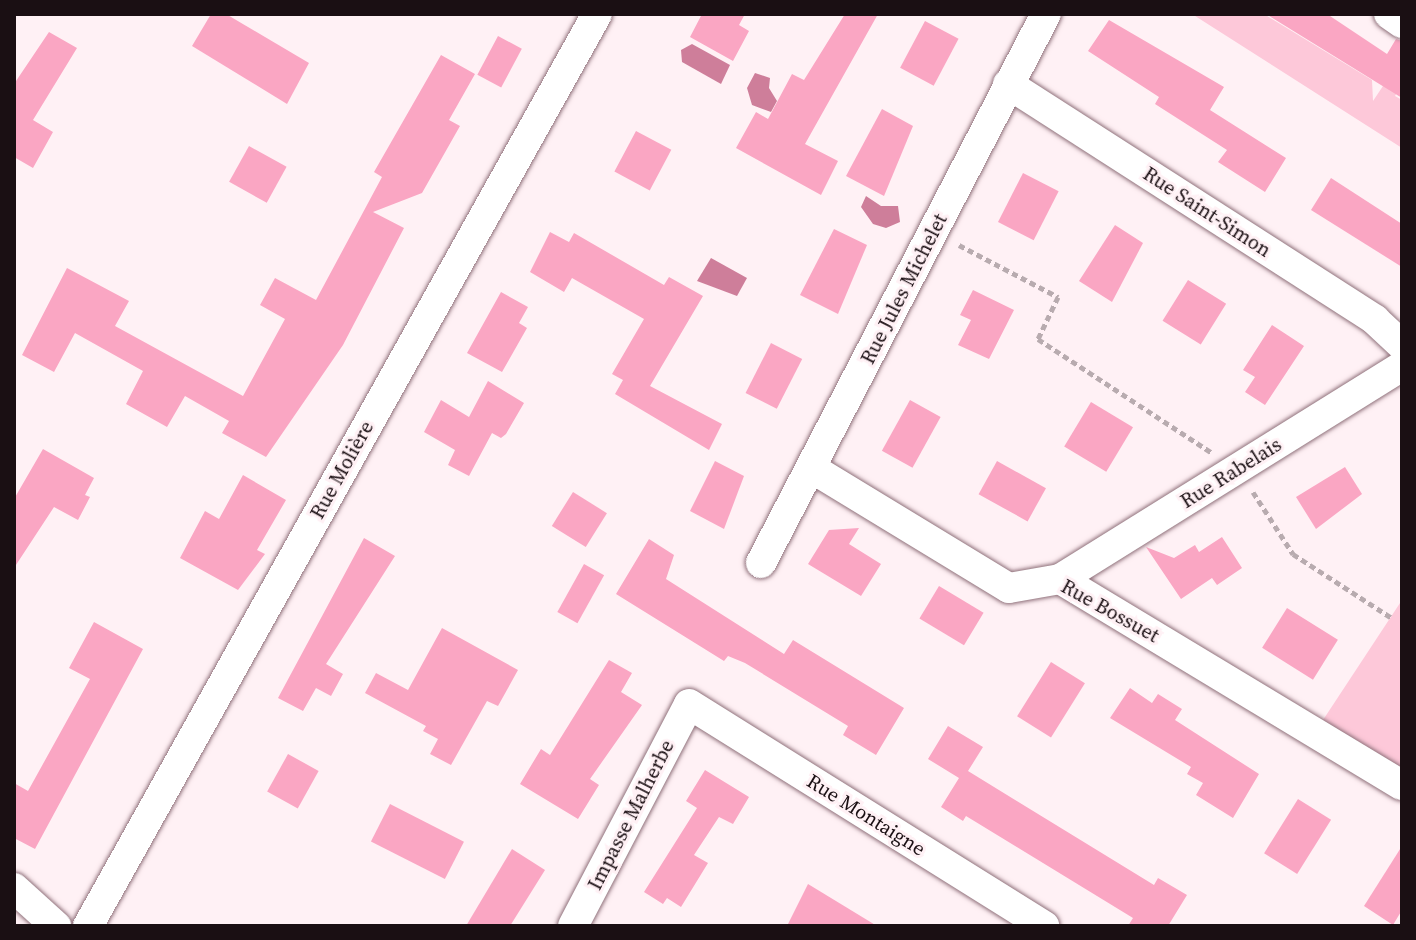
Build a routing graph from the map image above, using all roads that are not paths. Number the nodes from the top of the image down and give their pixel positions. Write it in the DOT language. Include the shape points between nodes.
graph roads {
  1 [pos="597,14"];
  2 [pos="1046,14"];
  3 [pos="1389,14"];
  4 [pos="1402,23"];
  5 [pos="1008,84"];
  6 [pos="1402,345"];
  7 [pos="1402,366"];
  8 [pos="813,469"];
  9 [pos="761,563"];
  10 [pos="1060,579"];
  11 [pos="689,704"];
  12 [pos="1402,785"];
  13 [pos="14,888"];
  14 [pos="56,926"];
  15 [pos="88,926"];
  16 [pos="573,926"];
  17 [pos="1044,926"];
  1 -- 15 [label="street, Rue Molière"];
  2 -- 5 [label="street, Rue Jules Michelet"];
  3 -- 4 [label="street"];
  5 -- 6 [label="street, Rue Saint-Simon" via="1375,320"];
  5 -- 8 [label="street, Rue Jules Michelet"];
  7 -- 10 [label="street, Rue Rabelais"];
  8 -- 9 [label="street, Rue Jules Michelet"];
  8 -- 10 [label="street, Rue Bossuet" via="1009,588"];
  10 -- 12 [label="street, Rue Bossuet"];
  11 -- 16 [label="street, Impasse Malherbe"];
  11 -- 17 [label="street, Rue Montaigne"];
  13 -- 14 [label="street"];
}
